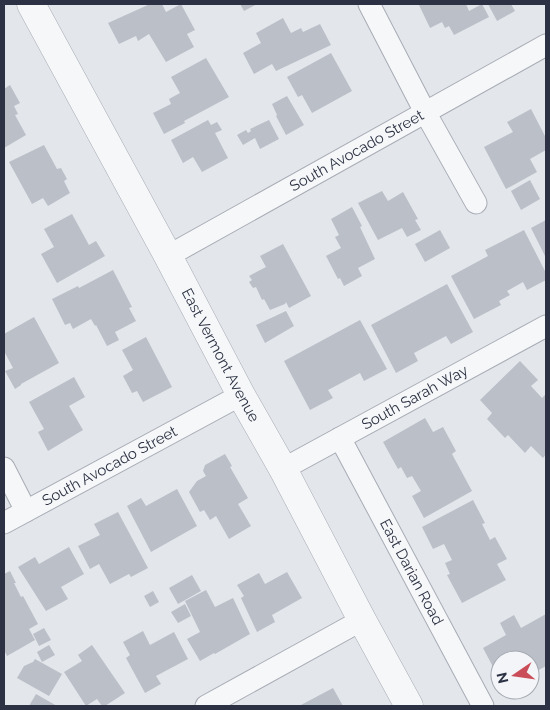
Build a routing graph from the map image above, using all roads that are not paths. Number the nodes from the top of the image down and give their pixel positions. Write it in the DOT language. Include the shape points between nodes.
graph roads {
  1 [pos="31,4"];
  2 [pos="370,4"];
  3 [pos="546,45"];
  4 [pos="425,112"];
  5 [pos="476,203"];
  6 [pos="168,256"];
  7 [pos="546,326"];
  8 [pos="241,395"];
  9 [pos="340,438"];
  10 [pos="4,468"];
  11 [pos="283,469"];
  12 [pos="26,511"];
  13 [pos="4,523"];
  14 [pos="362,620"];
  15 [pos="206,706"];
  16 [pos="410,706"];
  17 [pos="483,706"];
  1 -- 6 [label="street, East Vermont Avenue"];
  2 -- 4 [label="street"];
  3 -- 4 [label="street, South Avocado Street"];
  4 -- 5 [label="street"];
  4 -- 6 [label="street, South Avocado Street"];
  6 -- 8 [label="street, East Vermont Avenue"];
  7 -- 9 [label="street, South Sarah Way"];
  8 -- 11 [label="street, East Vermont Avenue"];
  8 -- 12 [label="street, South Avocado Street"];
  9 -- 11 [label="street, South Sarah Way"];
  9 -- 17 [label="street, East Darian Road"];
  10 -- 12 [label="street"];
  11 -- 14 [label="street, East Vermont Avenue"];
  12 -- 13 [label="street, South Avocado Street"];
  14 -- 15 [label="street"];
  14 -- 16 [label="street, East Vermont Avenue"];
}
